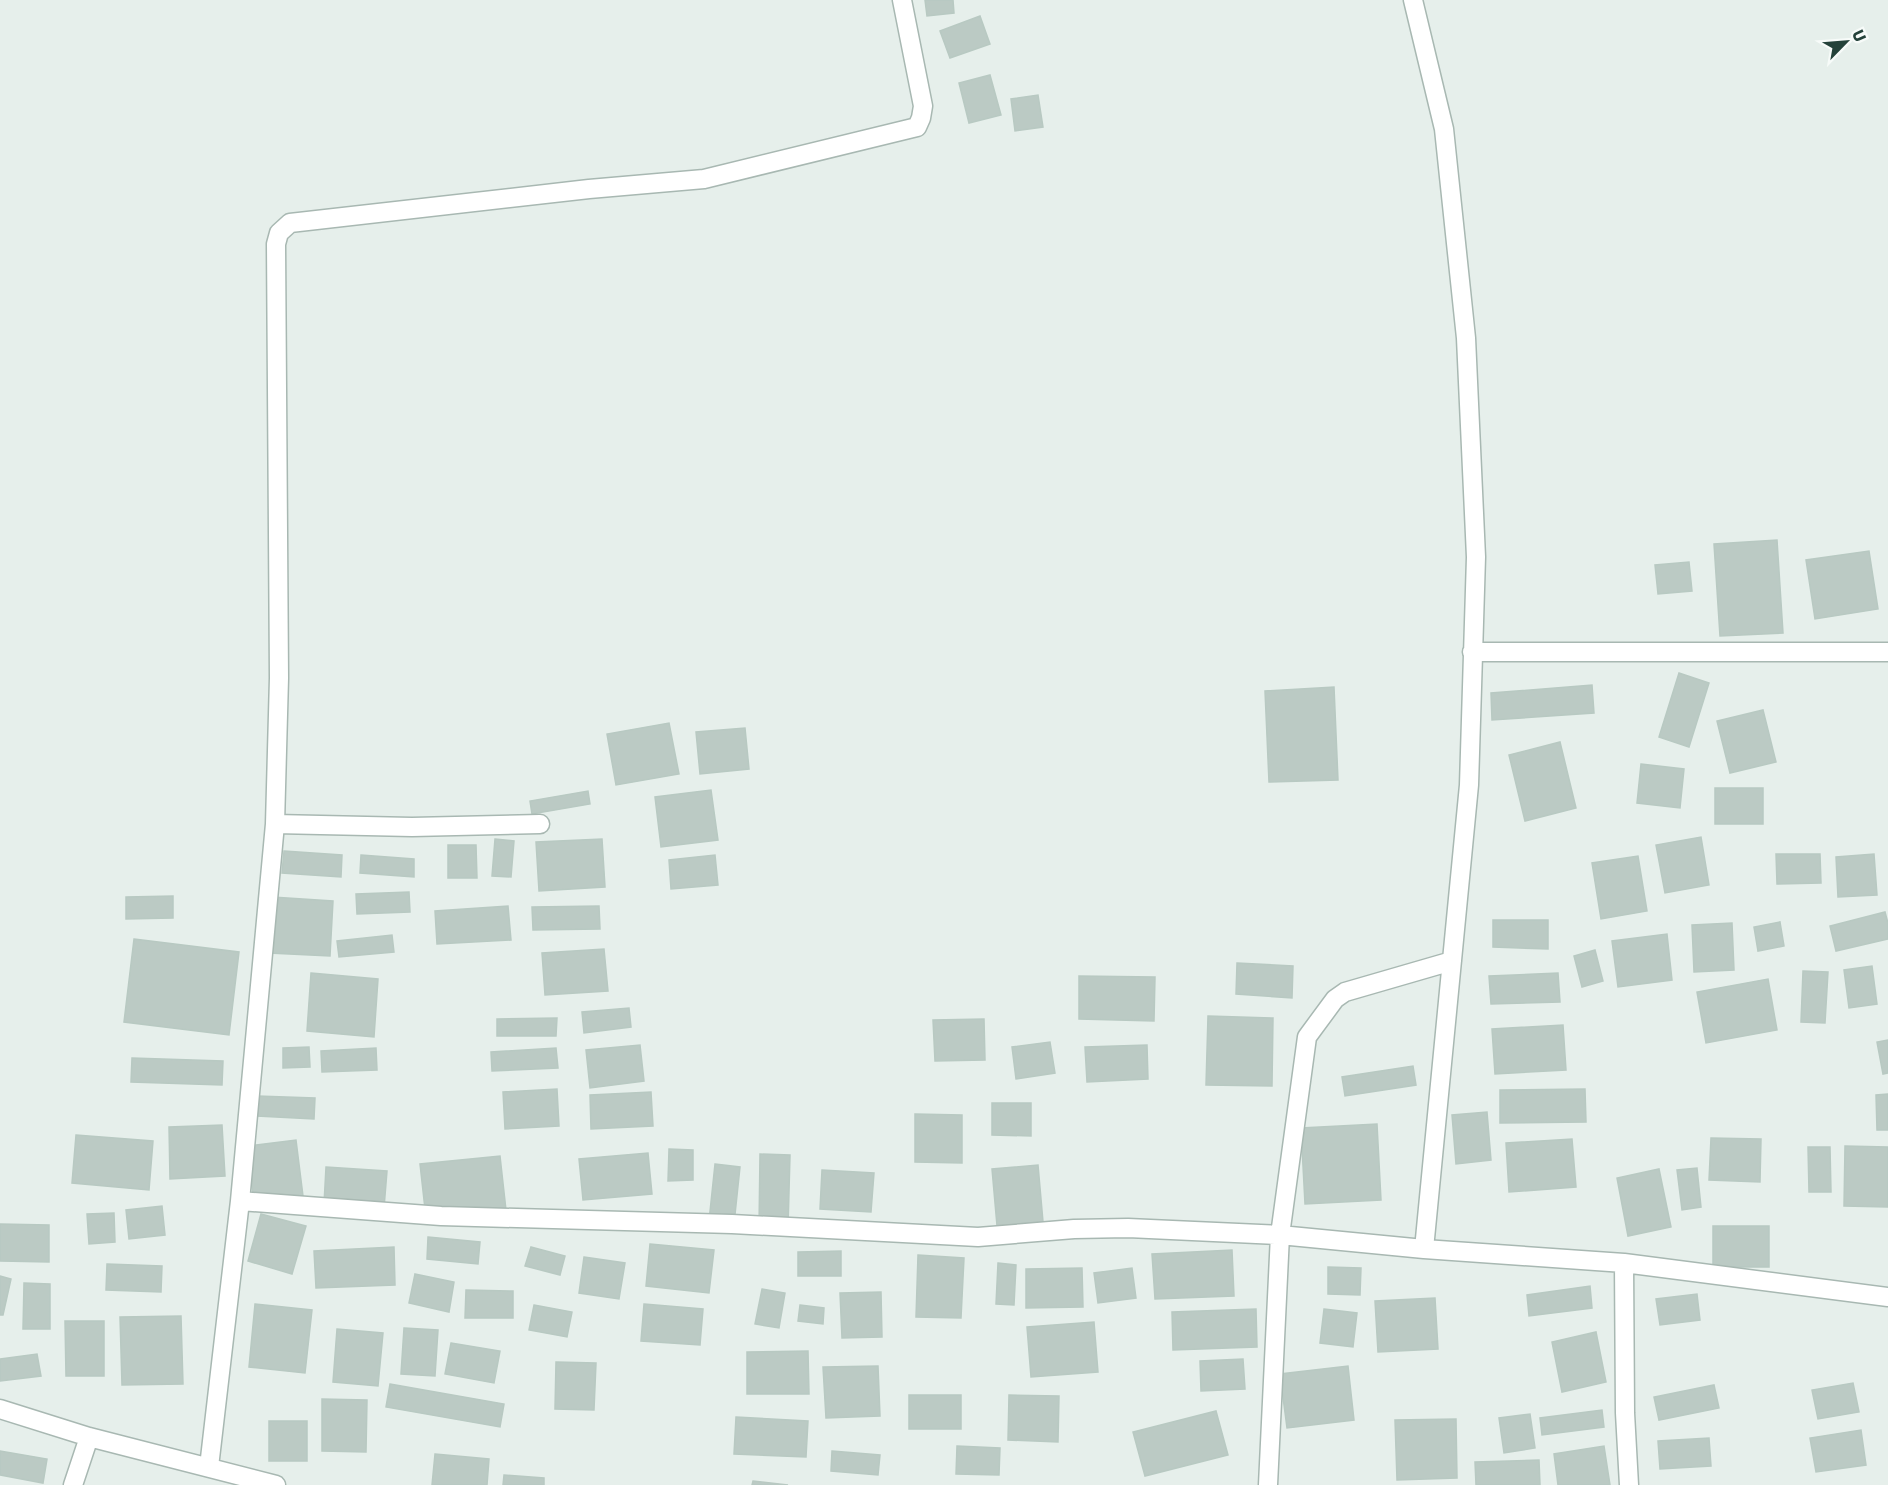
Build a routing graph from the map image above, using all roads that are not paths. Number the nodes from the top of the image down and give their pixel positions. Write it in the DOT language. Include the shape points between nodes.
graph roads {
  1 [pos="902,0"];
  2 [pos="1413,0"];
  3 [pos="1472,652"];
  4 [pos="1888,652"];
  5 [pos="275,824"];
  6 [pos="540,824"];
  7 [pos="1452,961"];
  8 [pos="240,1201"];
  9 [pos="1280,1235"];
  10 [pos="1424,1249"];
  11 [pos="1624,1263"];
  12 [pos="1888,1298"];
  13 [pos="0,1409"];
  14 [pos="89,1437"];
  15 [pos="209,1467"];
  16 [pos="73,1485"];
  17 [pos="276,1485"];
  18 [pos="1268,1485"];
  19 [pos="1629,1485"];
  1 -- 5 [label="street" via="923,106 917,127 704,178 290,223 279,233 279,678"];
  2 -- 3 [label="street" via="1444,129 1466,338 1476,557"];
  3 -- 4 [label="street"];
  3 -- 7 [label="street" via="1469,784"];
  5 -- 6 [label="street"];
  5 -- 8 [label="street"];
  7 -- 9 [label="street" via="1346,992 1335,999 1307,1037"];
  7 -- 10 [label="street"];
  8 -- 9 [label="street" via="441,1216 732,1224 978,1237 1128,1228"];
  8 -- 15 [label="street"];
  9 -- 10 [label="street"];
  9 -- 18 [label="street"];
  10 -- 11 [label="street"];
  11 -- 12 [label="street"];
  11 -- 19 [label="street"];
  13 -- 14 [label="street"];
  14 -- 15 [label="street"];
  14 -- 16 [label="street"];
  15 -- 17 [label="street"];
}
